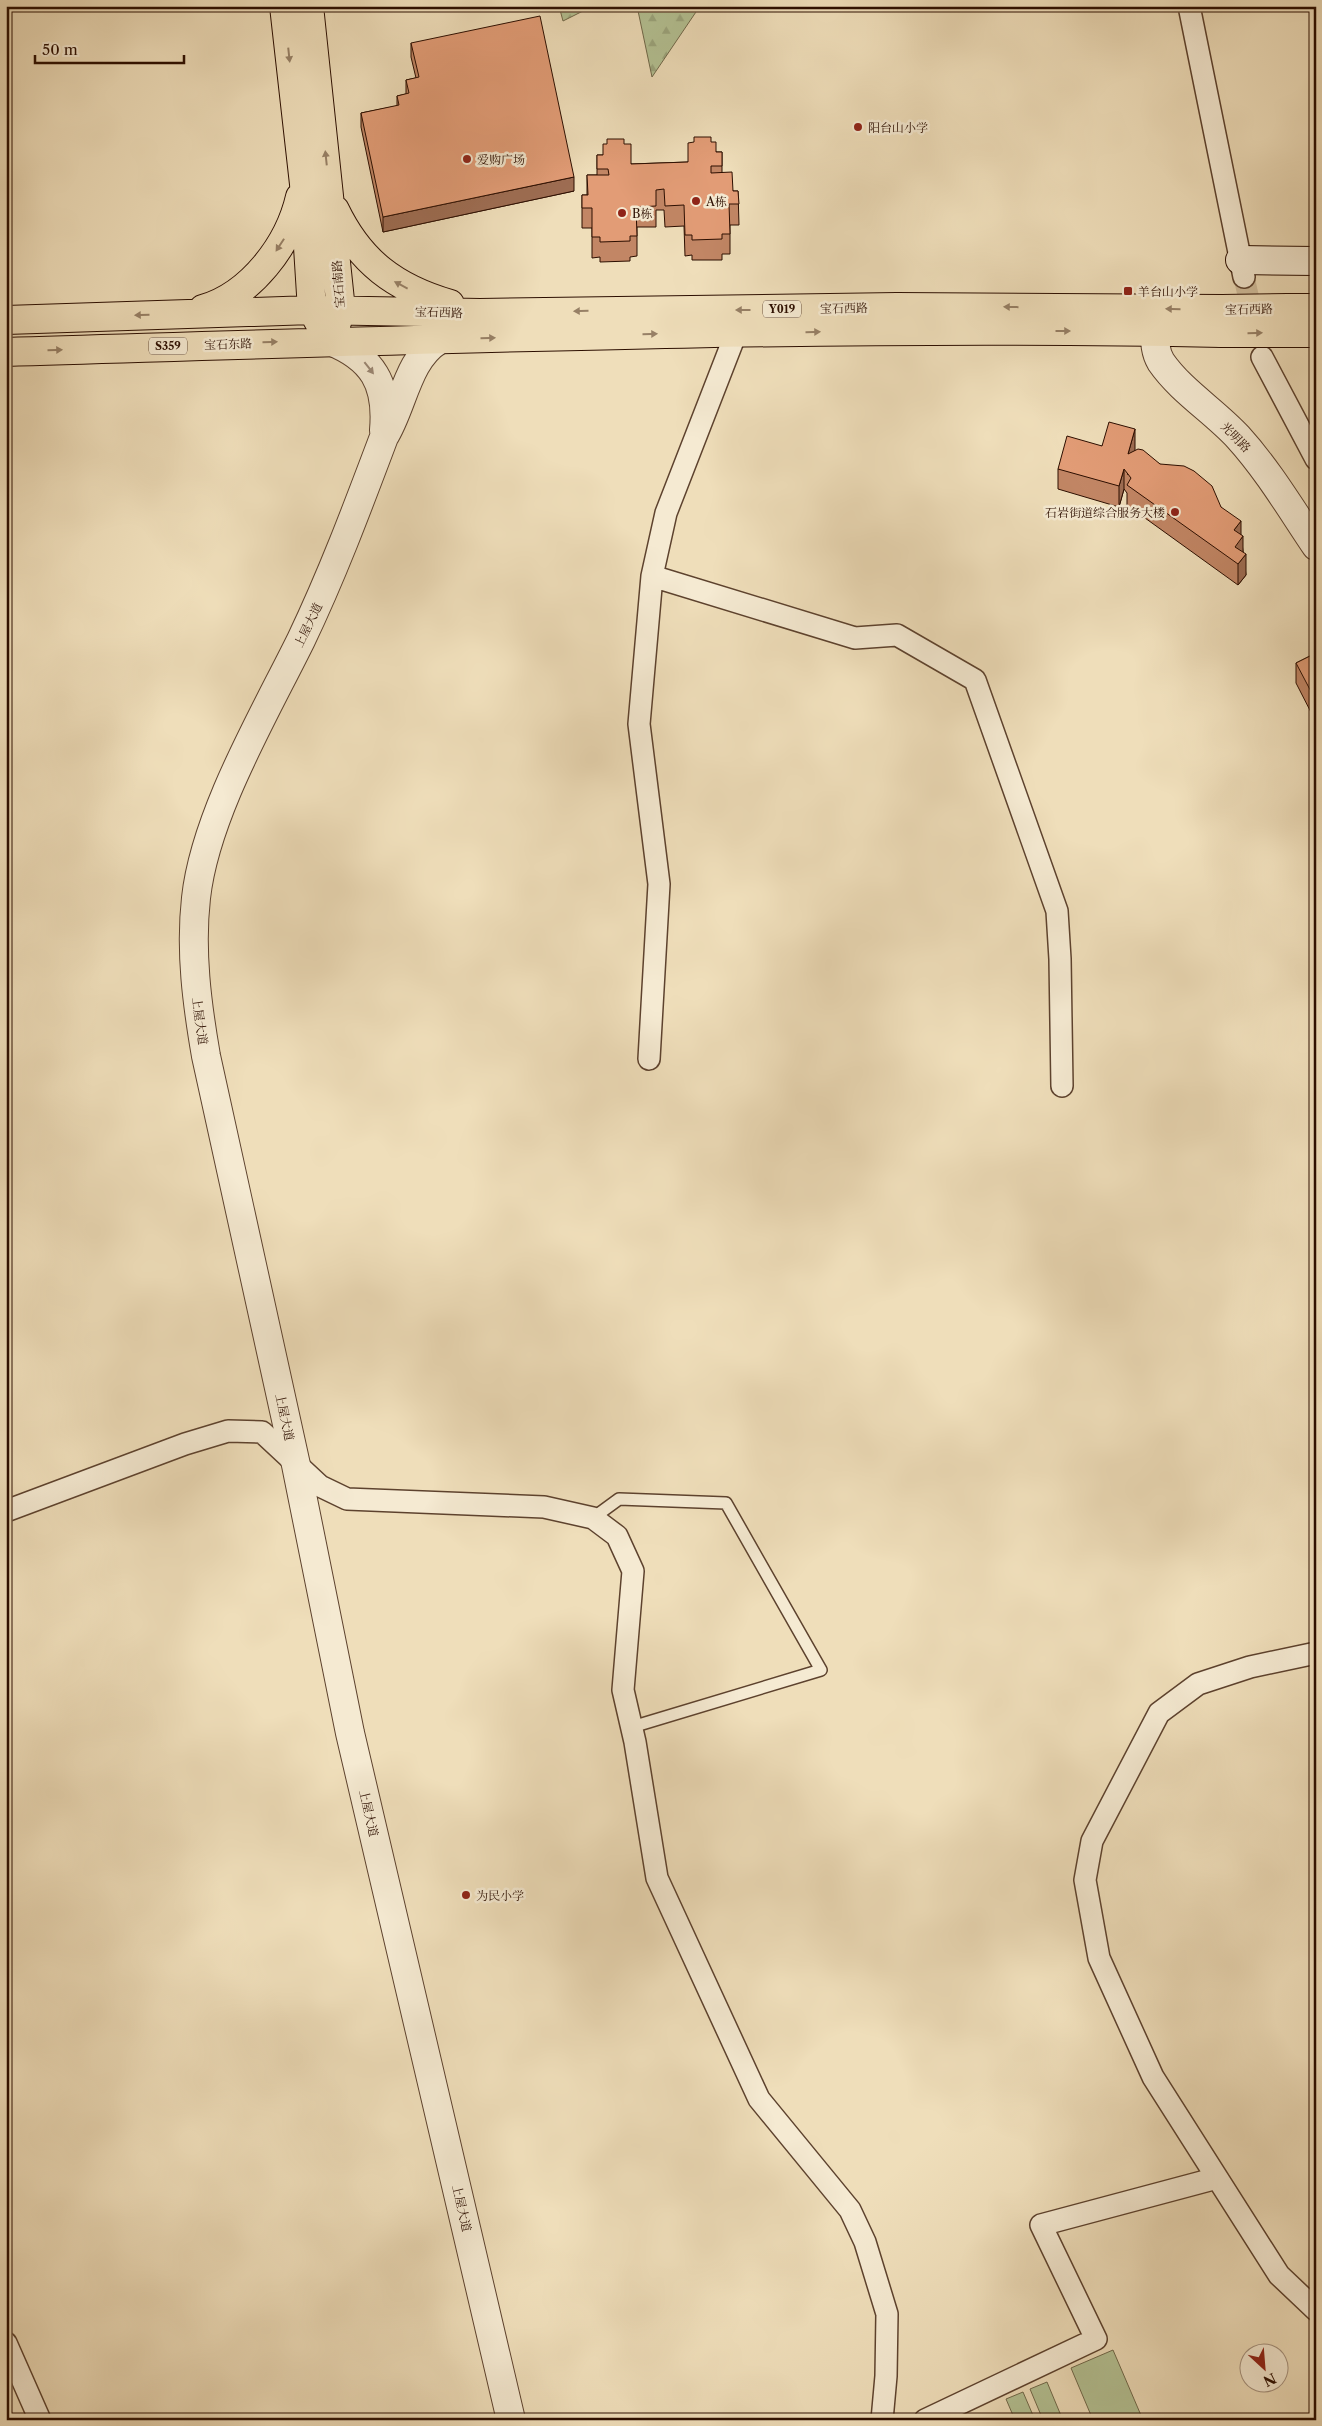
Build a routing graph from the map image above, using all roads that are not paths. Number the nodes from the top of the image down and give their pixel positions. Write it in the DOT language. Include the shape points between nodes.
graph roads {
  1 [pos="284,6"];
  2 [pos="309,6"];
  3 [pos="1189,6"];
  4 [pos="304,184"];
  5 [pos="330,200"];
  6 [pos="1316,261"];
  7 [pos="1242,269"];
  8 [pos="1316,308"];
  9 [pos="312,310"];
  10 [pos="341,310"];
  11 [pos="190,313"];
  12 [pos="480,313"];
  13 [pos="6,320"];
  14 [pos="1288,320"];
  15 [pos="1222,321"];
  16 [pos="1155,332"];
  17 [pos="736,333"];
  18 [pos="1316,333"];
  19 [pos="439,340"];
  20 [pos="330,341"];
  21 [pos="6,352"];
  22 [pos="1262,357"];
  23 [pos="384,437"];
  24 [pos="1316,459"];
  25 [pos="1316,546"];
  26 [pos="652,576"];
  27 [pos="649,1059"];
  28 [pos="1062,1086"];
  29 [pos="296,1465"];
  30 [pos="6,1511"];
  31 [pos="593,1518"];
  32 [pos="1316,1653"];
  33 [pos="632,1728"];
  34 [pos="1217,2178"];
  35 [pos="1316,2310"];
  36 [pos="6,2343"];
  37 [pos="40,2420"];
  38 [pos="512,2420"];
  39 [pos="882,2420"];
  40 [pos="925,2420"];
  1 -- 4 [label="main road, 宝石南路, one-way"];
  5 -- 2 [label="main road, 宝石南路, one-way"];
  3 -- 7 [label="street"];
  4 -- 9 [label="main road, 宝石南路"];
  4 -- 11 [label="main road, one-way" via="289,231 266,265 230,297"];
  5 -- 10 [label="main road, 宝石南路"];
  12 -- 5 [label="main road, one-way" via="413,291 394,281 362,254"];
  6 -- 7 [label="street"];
  8 -- 14 [label="main road, 宝石西路 / Y019"];
  9 -- 10 [label="main road, 宝石西路 / Y019"];
  9 -- 11 [label="main road"];
  9 -- 20 [label="main road, 宝石南路"];
  10 -- 12 [label="main road, 宝石西路 / Y019"];
  10 -- 20 [label="main road, 宝石南路"];
  11 -- 13 [label="main road, one-way"];
  15 -- 12 [label="main road, 宝石西路 / Y019, one-way" via="915,307"];
  14 -- 15 [label="main road, 宝石西路 / Y019, bridge"];
  14 -- 18 [label="main road, 宝石西路 / Y019"];
  15 -- 16 [label="main road, 宝石西路 / Y019"];
  17 -- 16 [label="main road, 宝石西路 / Y019, one-way"];
  16 -- 25 [label="street, 光明路" via="1162,362 1243,443"];
  19 -- 17 [label="main road, 宝石西路 / Y019, one-way"];
  17 -- 26 [label="street" via="666,513"];
  19 -- 20 [label="main road, 宝石西路 / Y019"];
  19 -- 23 [label="street, 上屋大道" via="425,350"];
  21 -- 20 [label="main road, 宝石东路 / S359, one-way"];
  20 -- 23 [label="street, 上屋大道, one-way" via="359,356 380,382 384,402"];
  22 -- 24 [label="street"];
  23 -- 29 [label="street, 上屋大道" via="331,576 227,795 203,862 196,898 194,947 200,1021"];
  26 -- 27 [label="street" via="639,724 659,884"];
  26 -- 28 [label="street" via="855,638 897,635 975,680 1057,911"];
  29 -- 30 [label="street" via="262,1432 228,1431"];
  29 -- 31 [label="street" via="320,1486 346,1499 544,1508"];
  29 -- 38 [label="street, 上屋大道" via="350,1733"];
  31 -- 33 [label="street" via="617,1536 633,1571 622,1690"];
  31 -- 33 [label="lane" via="619,1499 726,1503 821,1670"];
  32 -- 34 [label="street" via="1198,1684 1159,1714 1092,1841 1085,1880 1099,1958 1153,2077"];
  33 -- 39 [label="street" via="657,1878 759,2099 850,2210 865,2242 887,2314"];
  34 -- 35 [label="street" via="1279,2275"];
  34 -- 40 [label="street" via="1041,2225 1096,2339"];
  36 -- 37 [label="street"];
}
